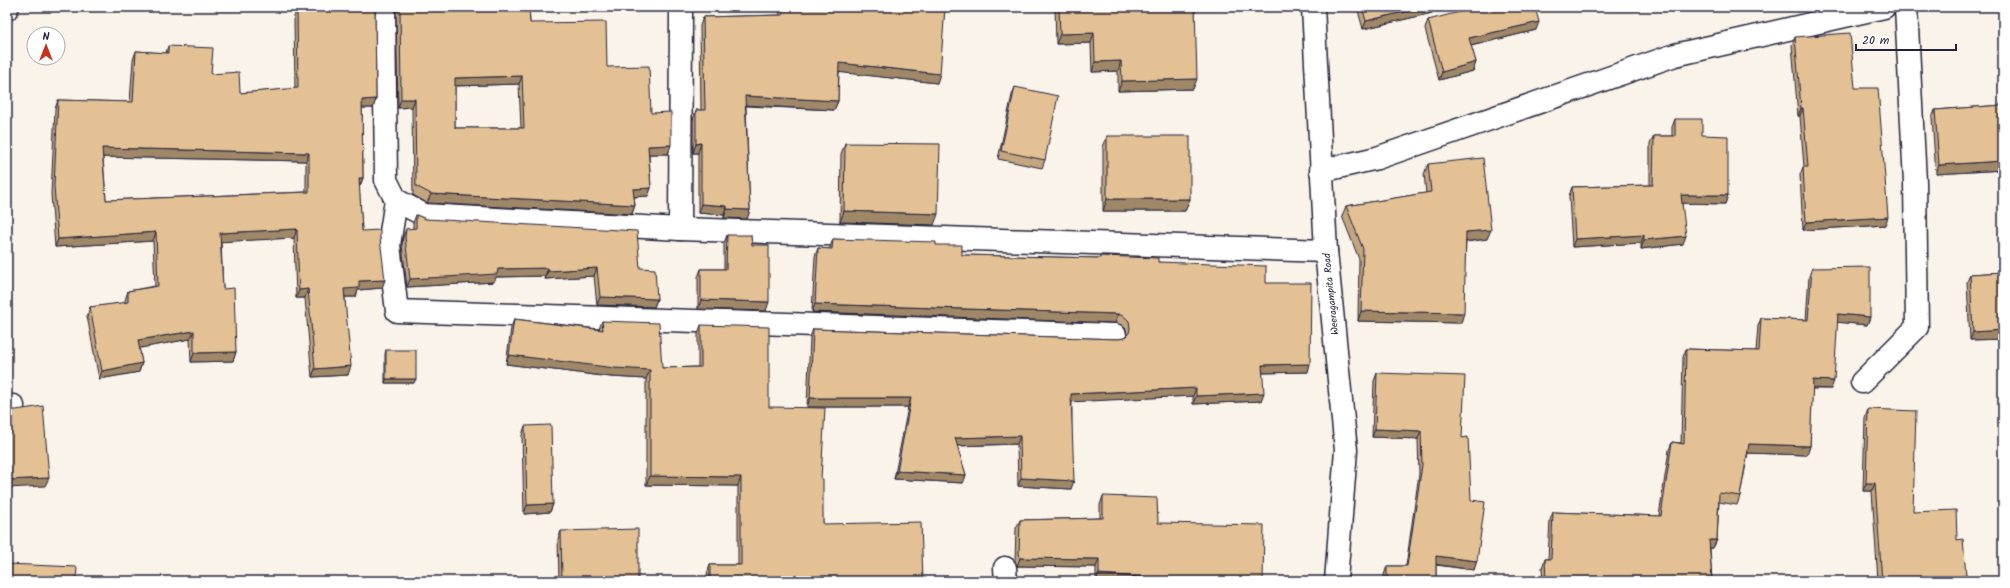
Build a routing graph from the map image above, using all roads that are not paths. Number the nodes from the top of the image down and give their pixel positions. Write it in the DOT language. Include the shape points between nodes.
graph roads {
  1 [pos="384,7"];
  2 [pos="681,7"];
  3 [pos="1313,7"];
  4 [pos="1884,7"];
  5 [pos="1906,7"];
  6 [pos="1840,12"];
  7 [pos="1321,171"];
  8 [pos="396,200"];
  9 [pos="680,229"];
  10 [pos="1326,251"];
  11 [pos="1115,335"];
  12 [pos="1862,382"];
  13 [pos="1336,581"];
  1 -- 8 [label="street" via="386,180"];
  2 -- 9 [label="street"];
  3 -- 7 [label="street, Weeragampita Road"];
  4 -- 6 [label="street"];
  5 -- 12 [label="street" via="1917,327"];
  6 -- 7 [label="street" via="1675,55 1377,158"];
  7 -- 10 [label="street, Weeragampita Road"];
  8 -- 9 [label="street" via="424,215"];
  8 -- 11 [label="street" via="389,245 397,311"];
  9 -- 10 [label="street"];
  10 -- 13 [label="street, Weeragampita Road" via="1346,450"];
}
